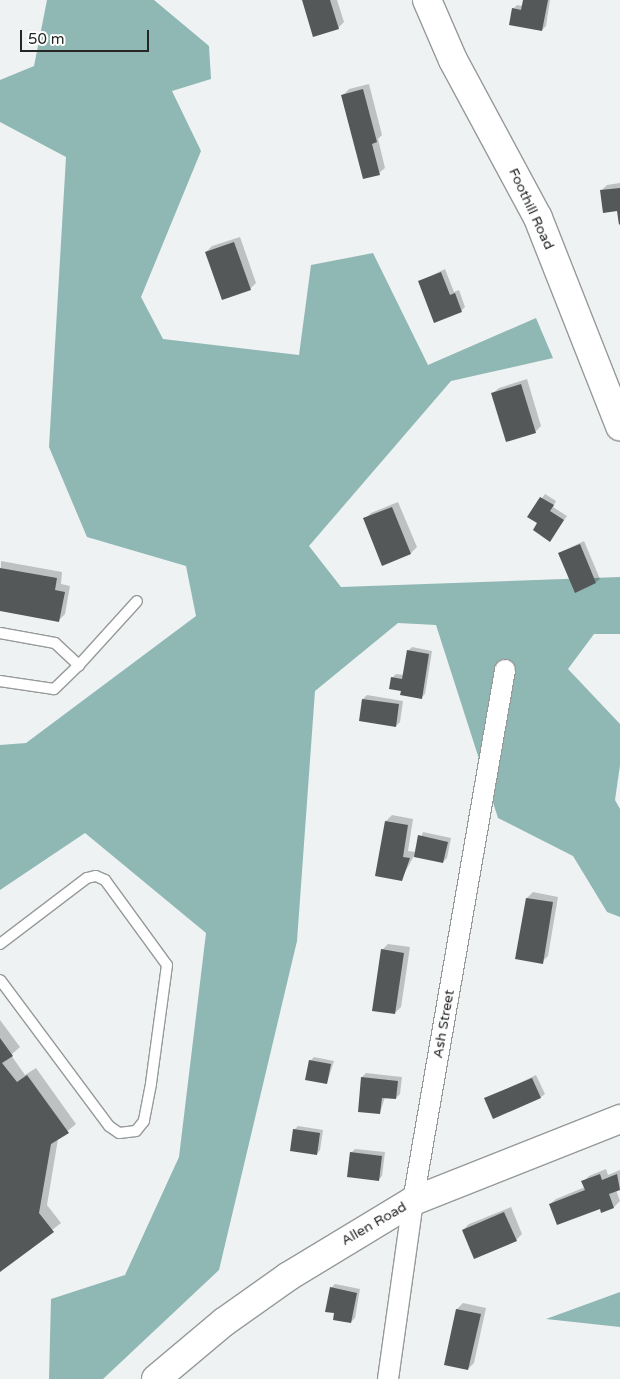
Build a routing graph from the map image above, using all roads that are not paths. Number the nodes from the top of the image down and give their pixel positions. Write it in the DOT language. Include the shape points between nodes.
graph roads {
  1 [pos="426,0"];
  2 [pos="620,426"];
  3 [pos="137,601"];
  4 [pos="0,633"];
  5 [pos="79,665"];
  6 [pos="505,670"];
  7 [pos="0,681"];
  8 [pos="0,944"];
  9 [pos="0,980"];
  10 [pos="620,1119"];
  11 [pos="413,1201"];
  12 [pos="156,1379"];
  13 [pos="388,1379"];
  1 -- 2 [label="street, Foothill Road" via="452,60 538,218"];
  3 -- 5 [label="lane"];
  4 -- 5 [label="lane" via="55,643"];
  5 -- 7 [label="lane" via="54,689"];
  6 -- 11 [label="street, Ash Street"];
  8 -- 9 [label="lane" via="86,878 96,876 105,880 167,964 151,1084 141,1126 125,1134 109,1126"];
  10 -- 11 [label="street, Allen Road"];
  11 -- 12 [label="street, Allen Road" via="289,1276 224,1322"];
  11 -- 13 [label="street, Ash Street"];
}
